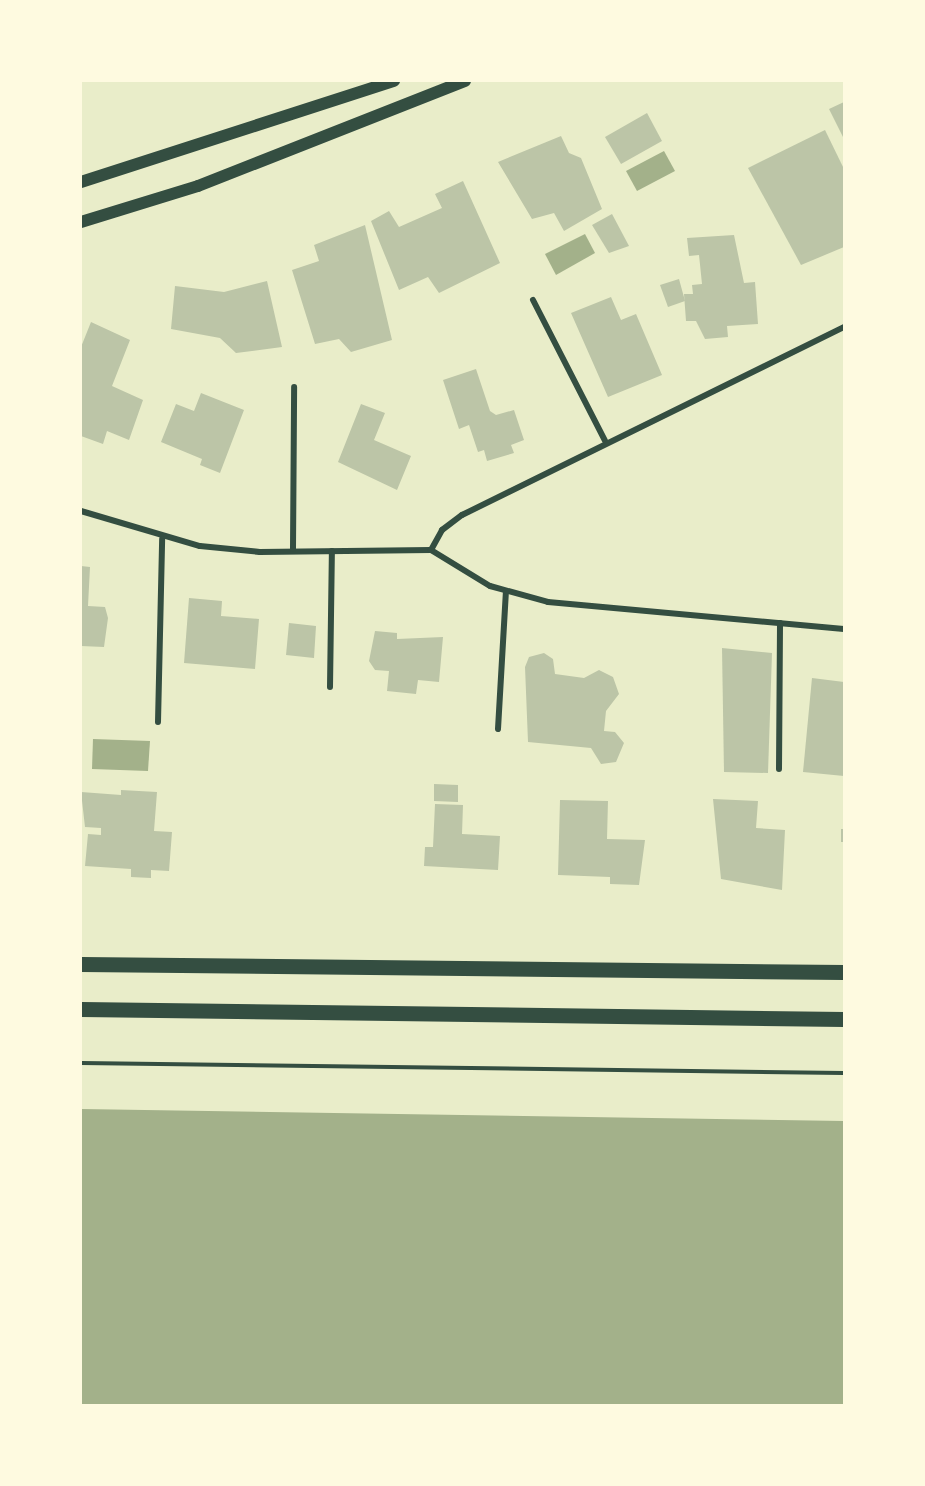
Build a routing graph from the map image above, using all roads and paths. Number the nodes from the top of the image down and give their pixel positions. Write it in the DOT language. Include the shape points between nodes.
graph roads {
  1 [pos="394,81"];
  2 [pos="465,81"];
  3 [pos="81,182"];
  4 [pos="81,222"];
  5 [pos="533,300"];
  6 [pos="844,327"];
  7 [pos="294,387"];
  8 [pos="605,441"];
  9 [pos="81,511"];
  10 [pos="162,539"];
  11 [pos="293,549"];
  12 [pos="431,550"];
  13 [pos="332,551"];
  14 [pos="506,591"];
  15 [pos="780,623"];
  16 [pos="844,628"];
  17 [pos="330,687"];
  18 [pos="158,723"];
  19 [pos="498,729"];
  20 [pos="779,769"];
  21 [pos="81,964"];
  22 [pos="844,972"];
  23 [pos="81,1009"];
  24 [pos="844,1019"];
  25 [pos="81,1063"];
  26 [pos="844,1073"];
  1 -- 3 [label="main road"];
  2 -- 4 [label="main road" via="198,186"];
  5 -- 8 [label="street"];
  6 -- 8 [label="street"];
  7 -- 11 [label="street"];
  8 -- 12 [label="street" via="462,515 442,530"];
  9 -- 10 [label="street"];
  10 -- 11 [label="street" via="260,552"];
  10 -- 18 [label="street"];
  11 -- 13 [label="street"];
  12 -- 13 [label="street"];
  12 -- 14 [label="street"];
  13 -- 17 [label="street"];
  14 -- 15 [label="street" via="548,602"];
  14 -- 19 [label="street"];
  15 -- 16 [label="street"];
  15 -- 20 [label="street"];
  21 -- 22 [label="main road"];
  23 -- 24 [label="main road"];
  25 -- 26 [label="path"];
}
